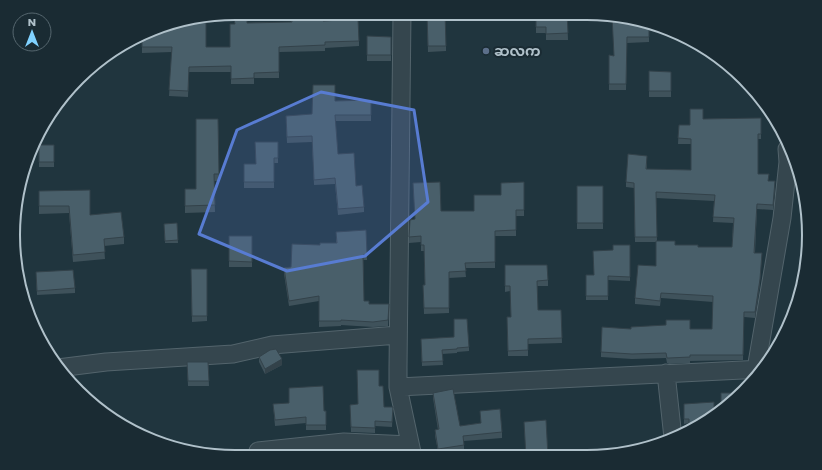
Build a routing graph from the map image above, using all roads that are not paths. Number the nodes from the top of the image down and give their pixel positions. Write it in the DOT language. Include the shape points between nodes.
graph roads {
  1 [pos="402,20"];
  2 [pos="788,157"];
  3 [pos="398,335"];
  4 [pos="761,361"];
  5 [pos="65,367"];
  6 [pos="755,369"];
  7 [pos="666,373"];
  8 [pos="398,388"];
  9 [pos="673,432"];
  10 [pos="290,450"];
  11 [pos="404,450"];
  12 [pos="411,450"];
  1 -- 3 [label="street"];
  2 -- 4 [label="street" via="782,218"];
  3 -- 5 [label="street" via="272,345 233,354"];
  3 -- 8 [label="street"];
  6 -- 7 [label="street"];
  7 -- 8 [label="street"];
  7 -- 9 [label="street"];
  8 -- 12 [label="street"];
  10 -- 11 [label="street" via="344,442"];
}
